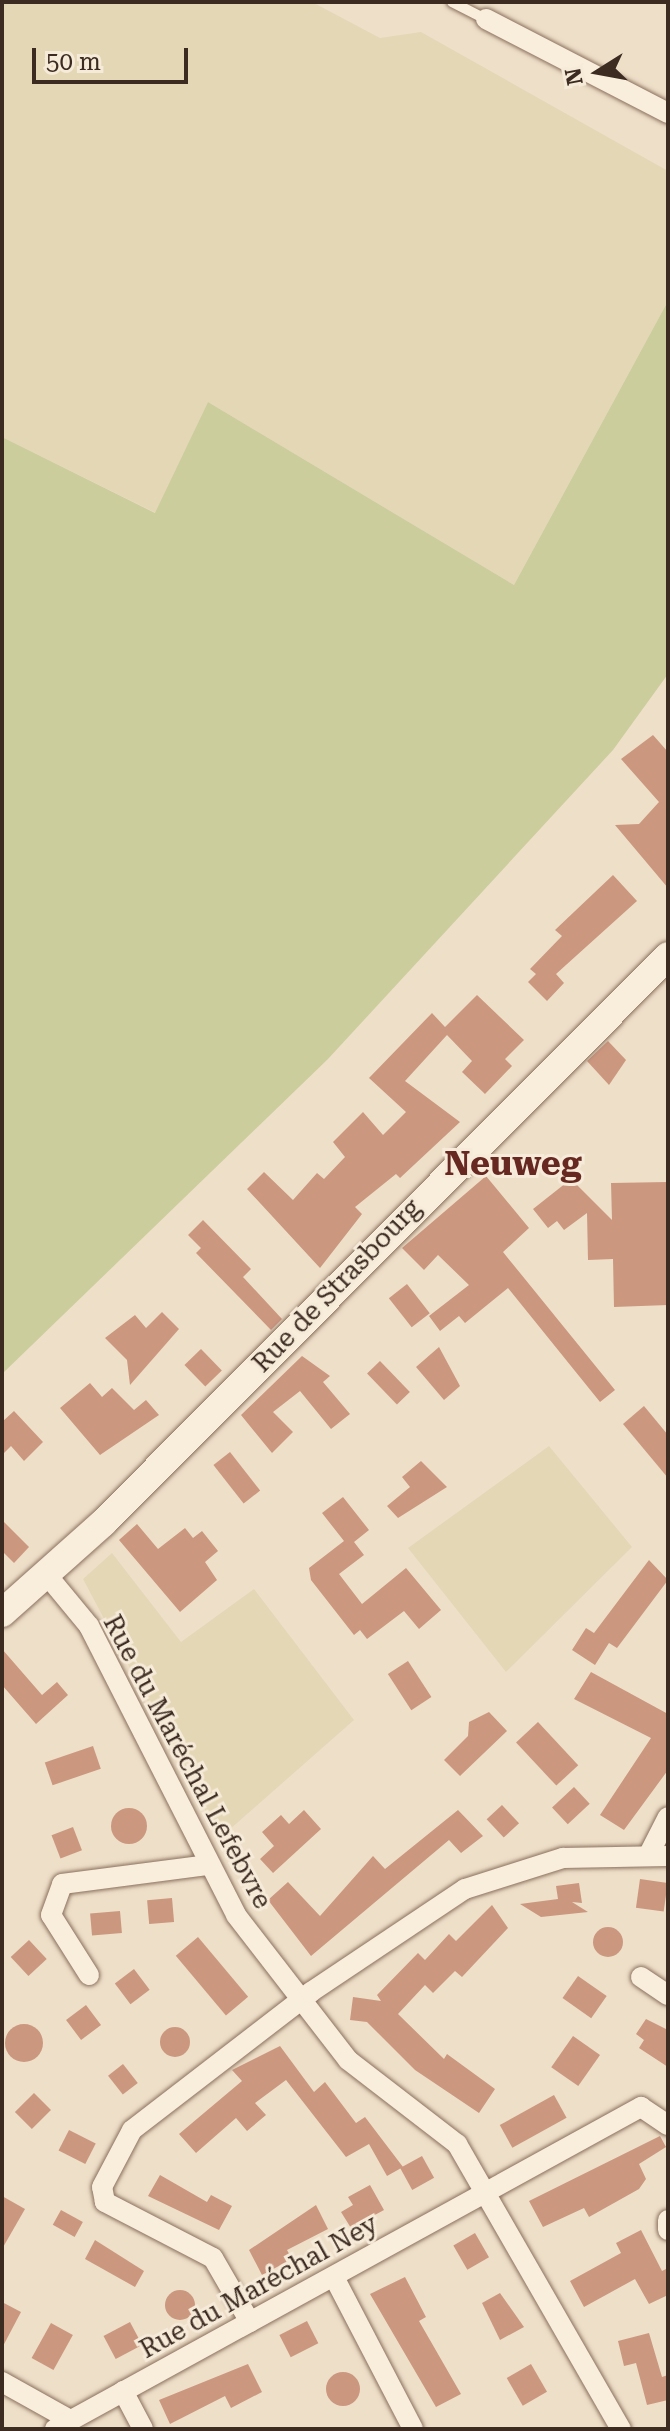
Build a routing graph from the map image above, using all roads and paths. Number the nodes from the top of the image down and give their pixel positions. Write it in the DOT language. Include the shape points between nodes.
graph roads {
  1 [pos="452,2"];
  2 [pos="486,19"];
  3 [pos="668,113"];
  4 [pos="668,956"];
  5 [pos="47,1575"];
  6 [pos="2,1613"];
  7 [pos="668,1817"];
  8 [pos="659,1854"];
  9 [pos="209,1865"];
  10 [pos="89,1975"];
  11 [pos="641,1977"];
  12 [pos="668,1995"];
  13 [pos="301,2000"];
  14 [pos="668,2125"];
  15 [pos="488,2189"];
  16 [pos="668,2220"];
  17 [pos="668,2230"];
  18 [pos="334,2277"];
  19 [pos="250,2322"];
  20 [pos="2,2382"];
  21 [pos="123,2391"];
  22 [pos="62,2425"];
  23 [pos="143,2429"];
  24 [pos="413,2429"];
  25 [pos="621,2429"];
  1 -- 2 [label="lane"];
  2 -- 3 [label="street"];
  4 -- 5 [label="main road, Rue de Strasbourg"];
  5 -- 6 [label="main road, Rue de Strasbourg"];
  5 -- 9 [label="street, Rue du Maréchal Lefebvre" via="89,1626"];
  7 -- 8 [label="street"];
  8 -- 13 [label="street" via="528,1865 465,1889"];
  9 -- 10 [label="street" via="62,1884 51,1915"];
  9 -- 13 [label="street, Rue du Maréchal Lefebvre" via="236,1915"];
  11 -- 12 [label="street"];
  13 -- 15 [label="street, Rue du Maréchal Lefebvre" via="348,2060 457,2144"];
  13 -- 19 [label="street" via="132,2130 102,2187 105,2202 213,2258"];
  14 -- 15 [label="street, Rue du Maréchal Ney" via="641,2107"];
  15 -- 18 [label="street, Rue du Maréchal Ney"];
  15 -- 25 [label="street, Rue du Maréchal Lefebvre"];
  16 -- 17 [label="street"];
  18 -- 19 [label="street, Rue du Maréchal Ney"];
  18 -- 24 [label="street"];
  19 -- 21 [label="street, Rue du Maréchal Ney"];
  20 -- 22 [label="street"];
  21 -- 22 [label="street, Rue du Maréchal Ney"];
  21 -- 23 [label="street"];
}
